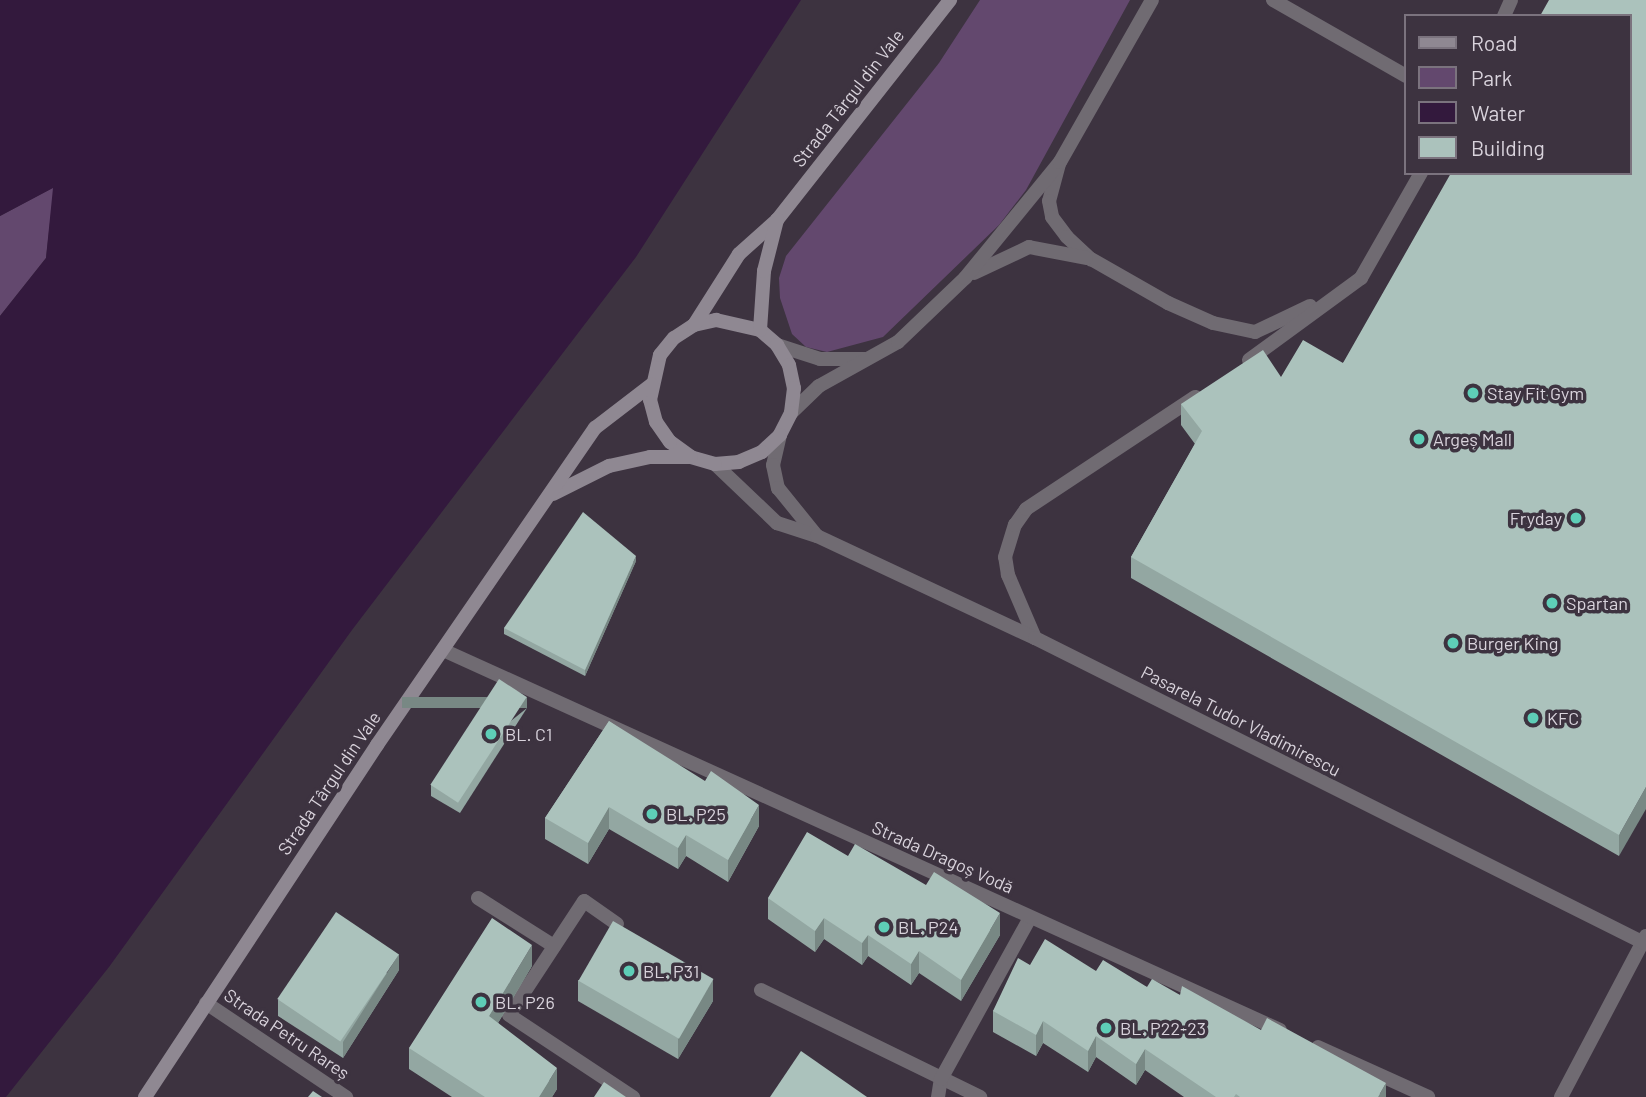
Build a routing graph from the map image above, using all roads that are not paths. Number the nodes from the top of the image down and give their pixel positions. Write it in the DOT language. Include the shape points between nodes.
graph roads {
  1 [pos="950,0"];
  2 [pos="1152,0"];
  3 [pos="1273,0"];
  4 [pos="1404,75"];
  5 [pos="1060,162"];
  6 [pos="1420,175"];
  7 [pos="777,220"];
  8 [pos="1091,259"];
  9 [pos="965,278"];
  10 [pos="1337,293"];
  11 [pos="694,325"];
  12 [pos="760,330"];
  13 [pos="777,345"];
  14 [pos="867,359"];
  15 [pos="1233,371"];
  16 [pos="651,385"];
  17 [pos="1212,386"];
  18 [pos="791,412"];
  19 [pos="780,435"];
  20 [pos="691,457"];
  21 [pos="715,464"];
  22 [pos="552,494"];
  23 [pos="817,536"];
  24 [pos="1035,638"];
  25 [pos="443,650"];
  26 [pos="478,898"];
  27 [pos="1030,918"];
  28 [pos="617,924"];
  29 [pos="1646,936"];
  30 [pos="1646,944"];
  31 [pos="554,946"];
  32 [pos="761,990"];
  33 [pos="206,1003"];
  34 [pos="941,1079"];
  35 [pos="145,1097"];
  36 [pos="346,1097"];
  37 [pos="633,1097"];
  38 [pos="938,1097"];
  39 [pos="980,1097"];
  40 [pos="1428,1097"];
  41 [pos="1561,1097"];
  1 -- 7 [label="street, Strada Târgul din Vale"];
  2 -- 5 [label="street"];
  3 -- 4 [label="street"];
  5 -- 8 [label="street" via="1049,201 1052,217"];
  5 -- 9 [label="street"];
  6 -- 10 [label="street" via="1361,278"];
  7 -- 11 [label="street, Strada Târgul din Vale" via="739,254"];
  7 -- 12 [label="street, Strada Târgul din Vale" via="764,271"];
  8 -- 9 [label="street" via="1028,247"];
  8 -- 10 [label="street" via="1168,303 1213,323 1255,332"];
  9 -- 14 [label="street" via="898,342"];
  10 -- 15 [label="street"];
  11 -- 12 [label="street, Strada Târgul din Vale" via="716,320"];
  11 -- 16 [label="street, Strada Târgul din Vale" via="660,355"];
  12 -- 13 [label="street, Strada Târgul din Vale"];
  13 -- 14 [label="street" via="820,359"];
  13 -- 18 [label="street, Strada Târgul din Vale" via="789,365 794,388"];
  14 -- 18 [label="street" via="819,386"];
  16 -- 20 [label="street, Strada Târgul din Vale" via="656,422 670,442"];
  16 -- 22 [label="street, Strada Târgul din Vale" via="595,428"];
  17 -- 24 [label="street" via="1027,509 1005,557"];
  18 -- 19 [label="street, Strada Târgul din Vale"];
  19 -- 21 [label="street, Strada Târgul din Vale" via="751,457"];
  19 -- 23 [label="street, Pasarela Tudor Vladimirescu" via="773,465 778,488"];
  20 -- 21 [label="street, Strada Târgul din Vale"];
  20 -- 22 [label="street, Strada Târgul din Vale" via="650,457 609,466"];
  21 -- 23 [label="street, Pasarela Tudor Vladimirescu" via="777,523"];
  22 -- 25 [label="street, Strada Târgul din Vale"];
  23 -- 24 [label="street, Pasarela Tudor Vladimirescu"];
  24 -- 30 [label="street, Pasarela Tudor Vladimirescu"];
  25 -- 27 [label="street, Strada Dragoș Vodă"];
  25 -- 33 [label="street, Strada Târgul din Vale"];
  26 -- 31 [label="street"];
  27 -- 34 [label="street"];
  27 -- 40 [label="street, Strada Dragoș Vodă"];
  28 -- 31 [label="street" via="583,901"];
  29 -- 41 [label="street"];
  31 -- 37 [label="street" via="509,1015"];
  32 -- 34 [label="street"];
  33 -- 35 [label="street, Strada Târgul din Vale"];
  33 -- 36 [label="street, Strada Petru Rareș"];
  34 -- 38 [label="street"];
  34 -- 39 [label="street"];
}
